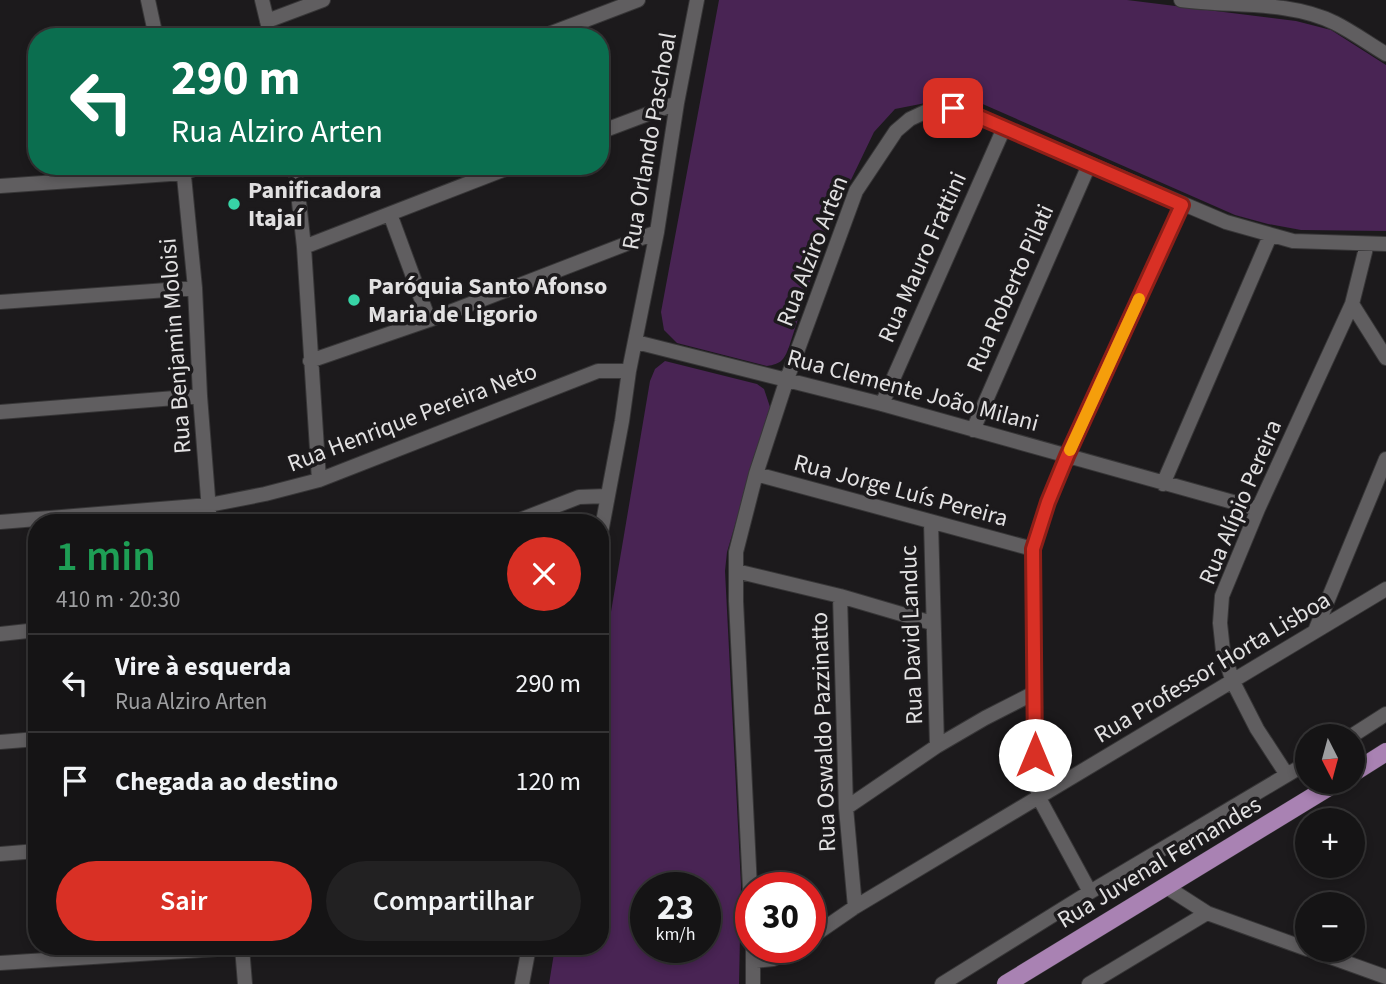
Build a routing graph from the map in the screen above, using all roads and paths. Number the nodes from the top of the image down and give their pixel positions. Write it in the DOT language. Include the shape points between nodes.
graph roads {
  1 [pos="148,0"];
  2 [pos="262,0"];
  3 [pos="323,0"];
  4 [pos="638,0"];
  5 [pos="696,0"];
  6 [pos="1181,0"];
  7 [pos="1281,4"];
  8 [pos="267,21"];
  9 [pos="154,28"];
  10 [pos="269,28"];
  11 [pos="565,28"];
  12 [pos="1386,54"];
  13 [pos="677,103"];
  14 [pos="1004,128"];
  15 [pos="609,129"];
  16 [pos="1089,164"];
  17 [pos="126,175"];
  18 [pos="184,175"];
  19 [pos="296,175"];
  20 [pos="490,175"];
  21 [pos="0,186"];
  22 [pos="1182,205"];
  23 [pos="390,214"];
  24 [pos="657,232"];
  25 [pos="1270,236"];
  26 [pos="1367,244"];
  27 [pos="1386,244"];
  28 [pos="304,247"];
  29 [pos="195,288"];
  30 [pos="0,302"];
  31 [pos="1352,304"];
  32 [pos="429,320"];
  33 [pos="636,342"];
  34 [pos="1386,358"];
  35 [pos="310,361"];
  36 [pos="629,371"];
  37 [pos="787,379"];
  38 [pos="200,396"];
  39 [pos="882,404"];
  40 [pos="0,412"];
  41 [pos="973,430"];
  42 [pos="1067,456"];
  43 [pos="1386,459"];
  44 [pos="756,474"];
  45 [pos="1381,479"];
  46 [pos="319,480"];
  47 [pos="1163,484"];
  48 [pos="607,496"];
  49 [pos="209,505"];
  50 [pos="1258,509"];
  51 [pos="98,514"];
  52 [pos="210,514"];
  53 [pos="535,514"];
  54 [pos="604,514"];
  55 [pos="28,520"];
  56 [pos="0,522"];
  57 [pos="930,522"];
  58 [pos="1033,549"];
  59 [pos="736,570"];
  60 [pos="1386,589"];
  61 [pos="840,596"];
  62 [pos="932,623"];
  63 [pos="1315,631"];
  64 [pos="28,632"];
  65 [pos="0,634"];
  66 [pos="1233,682"];
  67 [pos="1034,694"];
  68 [pos="1386,714"];
  69 [pos="1365,727"];
  70 [pos="28,740"];
  71 [pos="0,742"];
  72 [pos="937,746"];
  73 [pos="1386,752"];
  74 [pos="1365,765"];
  75 [pos="1295,770"];
  76 [pos="1287,775"];
  77 [pos="1317,794"];
  78 [pos="1039,797"];
  79 [pos="846,808"];
  80 [pos="28,852"];
  81 [pos="0,854"];
  82 [pos="749,872"];
  83 [pos="1165,886"];
  84 [pos="1090,892"];
  85 [pos="855,907"];
  86 [pos="1207,913"];
  87 [pos="826,927"];
  88 [pos="1295,945"];
  89 [pos="122,955"];
  90 [pos="244,955"];
  91 [pos="527,955"];
  92 [pos="1343,962"];
  93 [pos="0,963"];
  94 [pos="753,963"];
  95 [pos="1386,977"];
  96 [pos="1113,978"];
  97 [pos="245,984"];
  98 [pos="522,984"];
  99 [pos="753,984"];
  100 [pos="943,984"];
  101 [pos="1006,984"];
  102 [pos="1089,984"];
  1 -- 9 [label="street"];
  2 -- 8 [label="street"];
  3 -- 8 [label="street"];
  4 -- 11 [label="street"];
  5 -- 13 [label="street, Rua Orlando Paschoal"];
  6 -- 7 [label="street"];
  7 -- 12 [label="street" via="1334,22"];
  8 -- 10 [label="street"];
  13 -- 15 [label="street"];
  13 -- 24 [label="street, Rua Orlando Paschoal"];
  14 -- 16 [label="street, Rua Alziro Arten"];
  14 -- 37 [label="street, Rua Alziro Arten" via="953,108 925,112 896,131 856,191"];
  14 -- 39 [label="street, Rua Mauro Frattini"];
  16 -- 22 [label="street, Rua Alziro Arten"];
  16 -- 41 [label="street, Rua Roberto Pilati"];
  17 -- 21 [label="street"];
  18 -- 29 [label="street, Rua Benjamin Moloisi"];
  19 -- 28 [label="street"];
  20 -- 23 [label="street"];
  22 -- 25 [label="street, Rua Alziro Arten"];
  22 -- 42 [label="street"];
  23 -- 28 [label="street"];
  23 -- 32 [label="street"];
  24 -- 32 [label="street"];
  24 -- 33 [label="street, Rua Orlando Paschoal"];
  25 -- 26 [label="street, Rua Alziro Arten"];
  25 -- 47 [label="street"];
  26 -- 27 [label="street, Rua Alziro Arten"];
  26 -- 31 [label="street, Rua Alípio Pereira"];
  28 -- 35 [label="street"];
  29 -- 30 [label="street"];
  29 -- 38 [label="street, Rua Benjamin Moloisi"];
  31 -- 34 [label="street"];
  31 -- 50 [label="street, Rua Alípio Pereira"];
  32 -- 35 [label="street"];
  33 -- 36 [label="street, Rua Orlando Paschoal"];
  33 -- 37 [label="street, Rua Clemente João Milani"];
  35 -- 46 [label="street"];
  36 -- 46 [label="street, Rua Henrique Pereira Neto" via="597,371"];
  36 -- 48 [label="street, Rua Orlando Paschoal"];
  37 -- 39 [label="street, Rua Clemente João Milani"];
  37 -- 44 [label="street, Rua Alziro Arten"];
  38 -- 40 [label="street"];
  38 -- 49 [label="street, Rua Benjamin Moloisi"];
  39 -- 41 [label="street, Rua Clemente João Milani"];
  41 -- 42 [label="street, Rua Clemente João Milani"];
  42 -- 47 [label="street, Rua Clemente João Milani"];
  42 -- 58 [label="street"];
  43 -- 45 [label="street"];
  44 -- 57 [label="street, Rua Jorge Luís Pereira"];
  44 -- 59 [label="street, Rua Alziro Arten" via="736,552"];
  45 -- 63 [label="street"];
  46 -- 49 [label="street, Rua Henrique Pereira Neto"];
  47 -- 50 [label="street, Rua Clemente João Milani"];
  48 -- 53 [label="street" via="579,497"];
  48 -- 54 [label="street, Rua Orlando Paschoal"];
  49 -- 51 [label="street, Rua Henrique Pereira Neto"];
  49 -- 52 [label="street, Rua Benjamin Moloisi"];
  50 -- 66 [label="street, Rua Alípio Pereira" via="1223,596 1223,651"];
  55 -- 56 [label="street, Rua Henrique Pereira Neto"];
  57 -- 58 [label="street, Rua Jorge Luís Pereira"];
  57 -- 62 [label="street, Rua David Landuc"];
  58 -- 67 [label="street"];
  59 -- 61 [label="street"];
  59 -- 82 [label="street, Rua Alziro Arten"];
  60 -- 63 [label="street, Rua Professor Horta Lisboa"];
  61 -- 62 [label="street"];
  61 -- 79 [label="street, Rua Oswaldo Pazzinatto"];
  62 -- 72 [label="street, Rua David Landuc"];
  63 -- 66 [label="street, Rua Professor Horta Lisboa"];
  64 -- 65 [label="street"];
  66 -- 76 [label="street, Rua Alípio Pereira"];
  66 -- 78 [label="street, Rua Professor Horta Lisboa"];
  67 -- 72 [label="street"];
  67 -- 78 [label="street"];
  68 -- 69 [label="street"];
  70 -- 71 [label="street"];
  72 -- 79 [label="street"];
  73 -- 74 [label="main road"];
  75 -- 76 [label="street, Rua Juvenal Fernandes"];
  76 -- 84 [label="street, Rua Juvenal Fernandes"];
  77 -- 83 [label="main road, Rua Juvenal Fernandes"];
  78 -- 84 [label="street"];
  78 -- 85 [label="street, Rua Professor Horta Lisboa"];
  79 -- 85 [label="street, Rua Oswaldo Pazzinatto"];
  80 -- 81 [label="street"];
  83 -- 86 [label="street"];
  83 -- 101 [label="main road, Rua Juvenal Fernandes"];
  84 -- 100 [label="street, Rua Juvenal Fernandes"];
  85 -- 87 [label="street, Rua Professor Horta Lisboa"];
  86 -- 88 [label="street"];
  86 -- 96 [label="street"];
  89 -- 93 [label="street"];
  90 -- 97 [label="street"];
  91 -- 98 [label="street"];
  92 -- 95 [label="street"];
  94 -- 99 [label="street"];
  96 -- 102 [label="street"];
}
